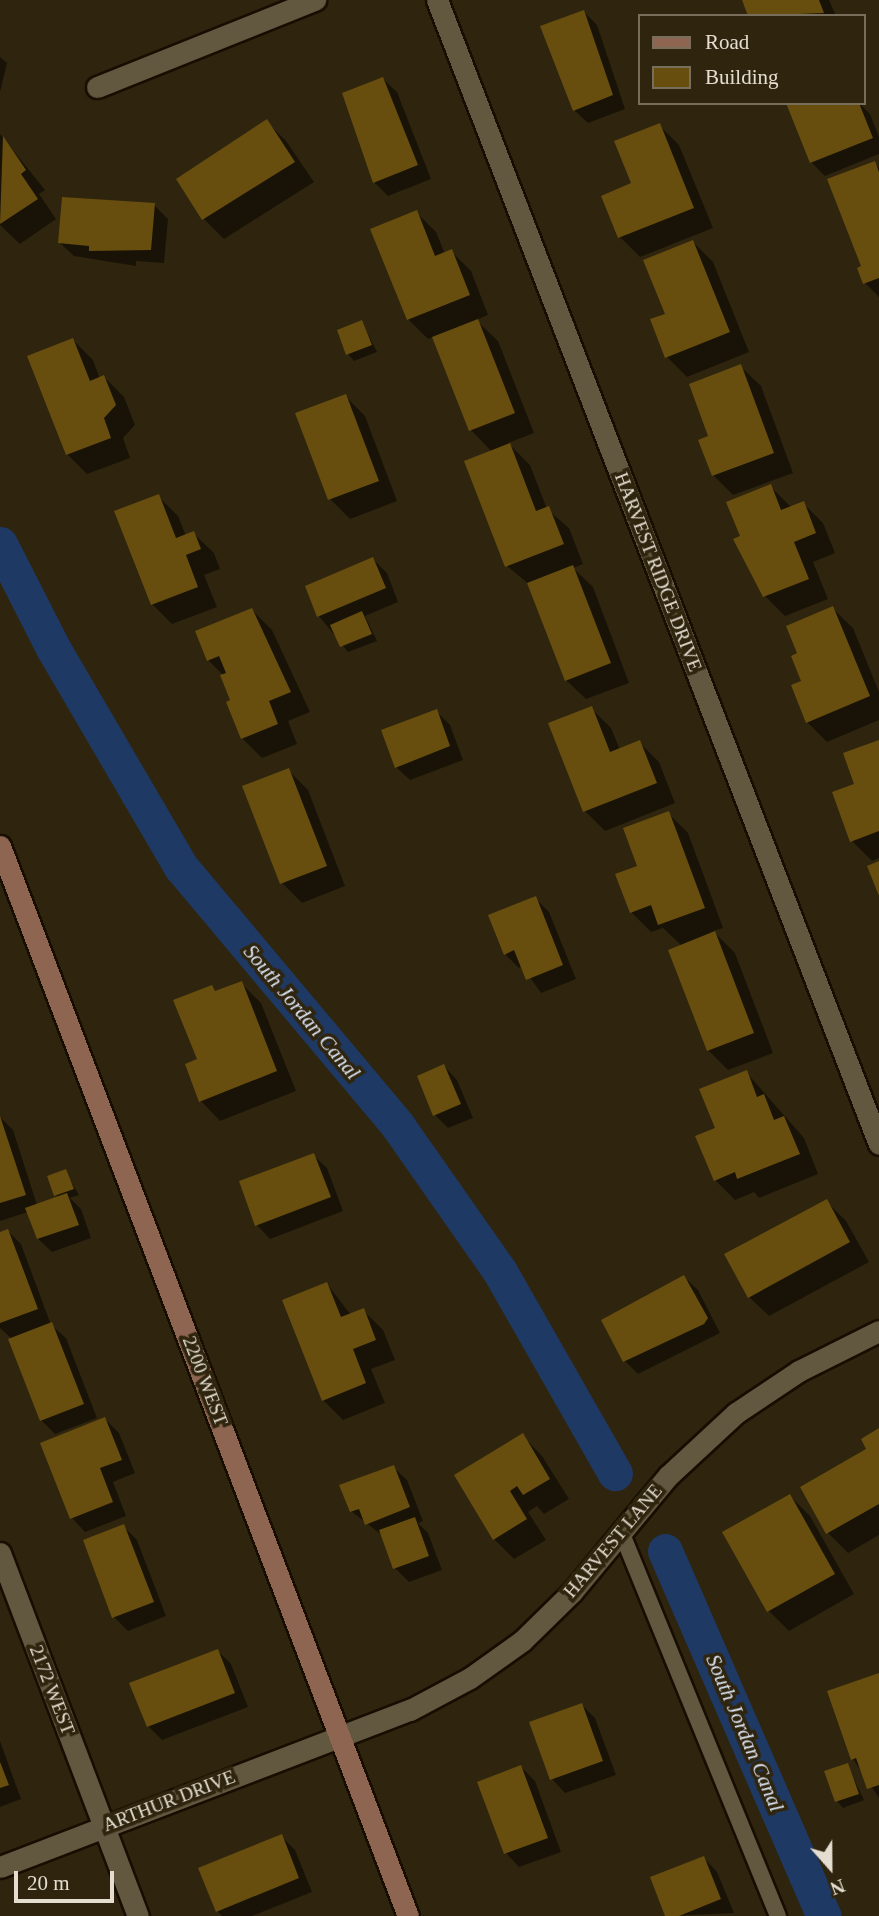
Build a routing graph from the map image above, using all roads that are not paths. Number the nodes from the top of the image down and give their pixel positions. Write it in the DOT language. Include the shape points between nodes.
graph roads {
  1 [pos="315,0"];
  2 [pos="437,0"];
  3 [pos="97,87"];
  4 [pos="0,846"];
  5 [pos="879,1144"];
  6 [pos="879,1331"];
  7 [pos="622,1534"];
  8 [pos="0,1553"];
  9 [pos="339,1736"];
  10 [pos="103,1827"];
  11 [pos="0,1867"];
  12 [pos="138,1916"];
  13 [pos="408,1916"];
  14 [pos="778,1916"];
  1 -- 3 [label="street"];
  2 -- 5 [label="street, HARVEST RIDGE DRIVE"];
  4 -- 9 [label="street, 2200 WEST"];
  6 -- 7 [label="street, HARVEST LANE" via="799,1371 736,1413 668,1476"];
  7 -- 9 [label="street, HARVEST LANE" via="522,1641 470,1678 410,1710"];
  7 -- 14 [label="lane"];
  8 -- 10 [label="street, 2172 WEST"];
  9 -- 10 [label="street, ARTHUR DRIVE"];
  9 -- 13 [label="street, 2200 WEST"];
  10 -- 11 [label="street, ARTHUR DRIVE"];
  10 -- 12 [label="street, 2172 WEST"];
}
